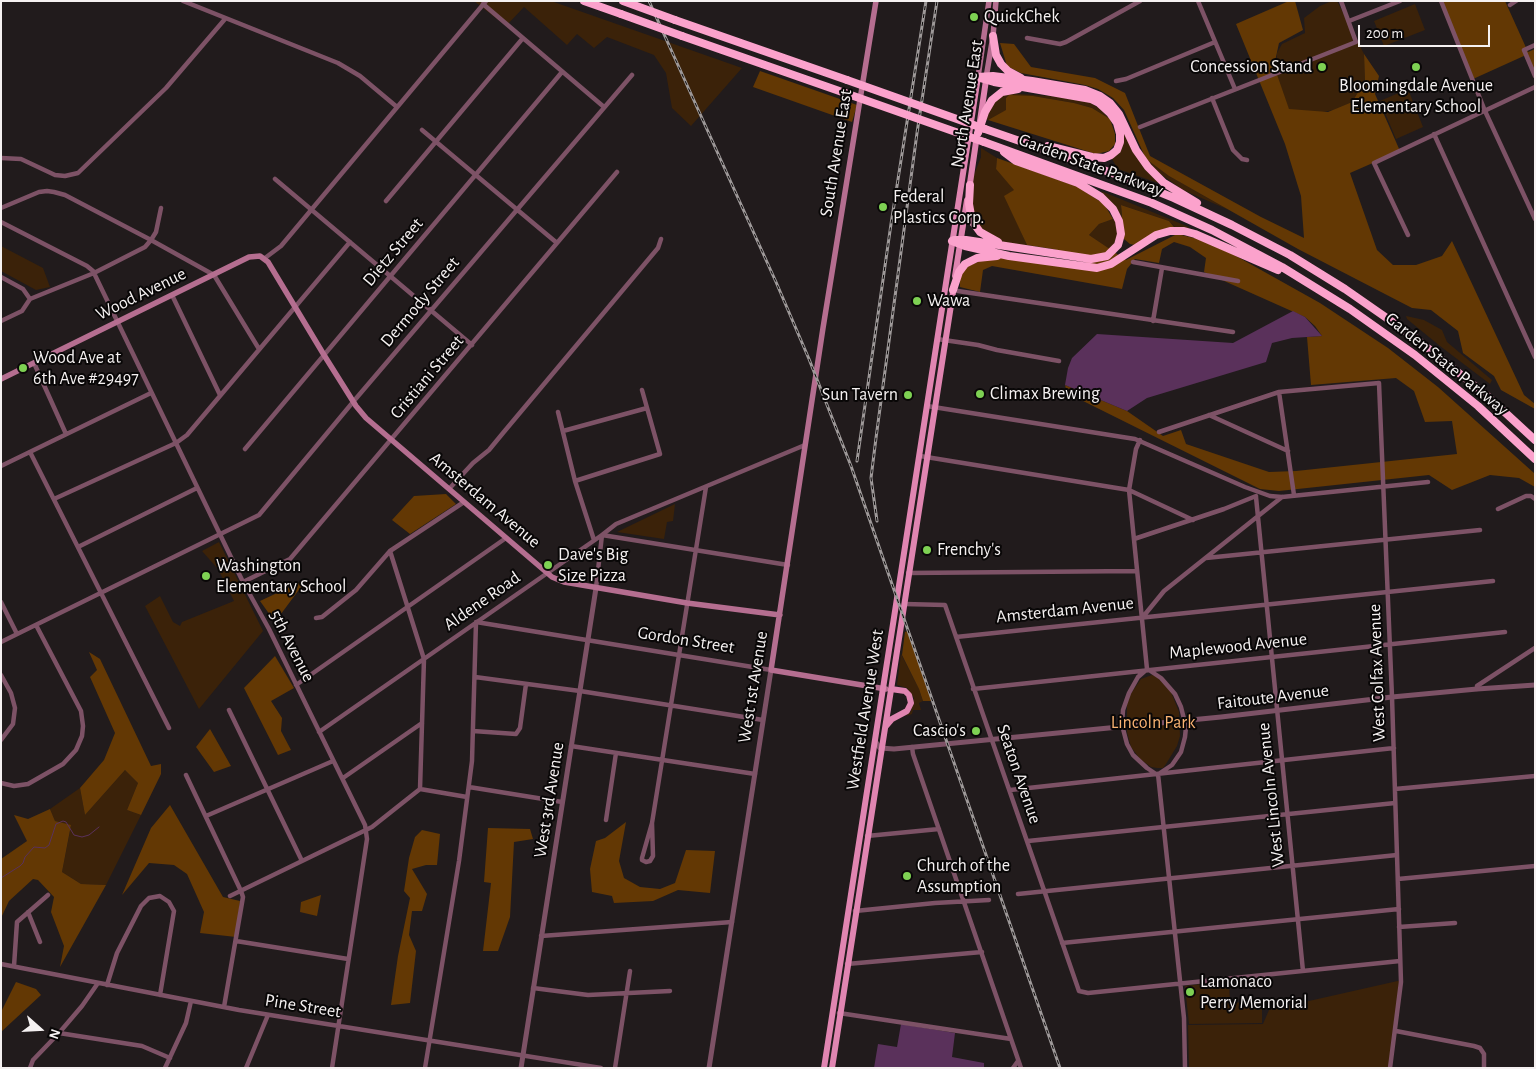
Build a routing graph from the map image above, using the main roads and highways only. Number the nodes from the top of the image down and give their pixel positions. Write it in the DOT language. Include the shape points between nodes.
graph roads {
  1 [pos="584,1"];
  2 [pos="623,1"];
  3 [pos="876,1"];
  4 [pos="990,1"];
  5 [pos="996,1"];
  6 [pos="993,36"];
  7 [pos="978,77"];
  8 [pos="986,78"];
  9 [pos="1033,85"];
  10 [pos="978,133"];
  11 [pos="1001,135"];
  12 [pos="999,147"];
  13 [pos="970,185"];
  14 [pos="1232,225"];
  15 [pos="952,241"];
  16 [pos="961,242"];
  17 [pos="1014,246"];
  18 [pos="1015,257"];
  19 [pos="265,258"];
  20 [pos="1310,284"];
  21 [pos="949,289"];
  22 [pos="826,310"];
  23 [pos="934,357"];
  24 [pos="942,358"];
  25 [pos="1,379"];
  26 [pos="1535,440"];
  27 [pos="923,457"];
  28 [pos="1535,459"];
  29 [pos="780,615"];
  30 [pos="771,670"];
  31 [pos="887,689"];
  32 [pos="884,730"];
  33 [pos="864,835"];
  34 [pos="830,1063"];
  35 [pos="824,1068"];
  1 -- 12 [label="highway, Garden State Parkway, bridge"];
  2 -- 11 [label="highway, Garden State Parkway, bridge"];
  3 -- 22 [label="main road, South Avenue East"];
  4 -- 7 [label="main road, North Avenue East"];
  5 -- 6 [label="main road, North Avenue East"];
  6 -- 8 [label="main road, North Avenue East"];
  6 -- 9 [label="highway" via="997,58 1003,66"];
  7 -- 8 [label="highway"];
  7 -- 15 [label="main road, North Avenue East"];
  8 -- 9 [label="highway"];
  8 -- 10 [label="main road, North Avenue East"];
  9 -- 10 [label="highway" via="996,96 988,106"];
  9 -- 11 [label="highway" via="1091,99 1099,104 1118,125 1117,150 1109,156 1096,158"];
  9 -- 14 [label="highway" via="1085,90 1106,100 1119,114 1139,154 1155,175"];
  10 -- 13 [label="main road, North Avenue East"];
  11 -- 14 [label="highway, Garden State Parkway" via="1160,192"];
  12 -- 17 [label="highway" via="1016,161 1078,182 1093,191 1110,206 1121,228 1116,248 1098,259"];
  12 -- 20 [label="highway, Garden State Parkway" via="1167,209 1240,244"];
  13 -- 16 [label="main road, North Avenue East"];
  13 -- 17 [label="highway" via="970,214 975,227 990,238"];
  14 -- 26 [label="highway, Garden State Parkway" via="1318,272 1399,326 1471,382"];
  15 -- 16 [label="highway"];
  15 -- 21 [label="main road, North Avenue East"];
  16 -- 17 [label="highway"];
  16 -- 18 [label="highway"];
  16 -- 21 [label="main road, North Avenue East"];
  18 -- 20 [label="highway" via="1100,268 1156,235 1180,231 1195,234"];
  18 -- 21 [label="highway" via="992,256 970,261"];
  19 -- 25 [label="main road, Wood Avenue" via="252,256"];
  19 -- 29 [label="main road, Amsterdam Avenue" via="366,418 558,580 687,603"];
  20 -- 28 [label="highway, Garden State Parkway" via="1422,360"];
  21 -- 23 [label="main road, North Avenue East"];
  21 -- 24 [label="main road, North Avenue East"];
  22 -- 29 [label="main road, West 1st Avenue"];
  23 -- 27 [label="main road, Westfield Avenue West"];
  24 -- 27 [label="main road, Westfield Avenue West"];
  27 -- 31 [label="main road, Westfield Avenue West" via="902,572"];
  27 -- 31 [label="main road, Westfield Avenue West" via="909,573"];
  29 -- 30 [label="main road, West 1st Avenue"];
  30 -- 31 [label="main road, Gordon Street"];
  31 -- 32 [label="main road, Westfield Avenue West"];
  31 -- 32 [label="main road" via="906,691 911,703 907,711 892,719"];
  31 -- 33 [label="main road, Westfield Avenue West" via="875,741"];
  32 -- 33 [label="main road, Westfield Avenue West"];
  33 -- 34 [label="main road, Westfield Avenue West"];
  34 -- 35 [label="main road, Westfield Avenue West"];
}
